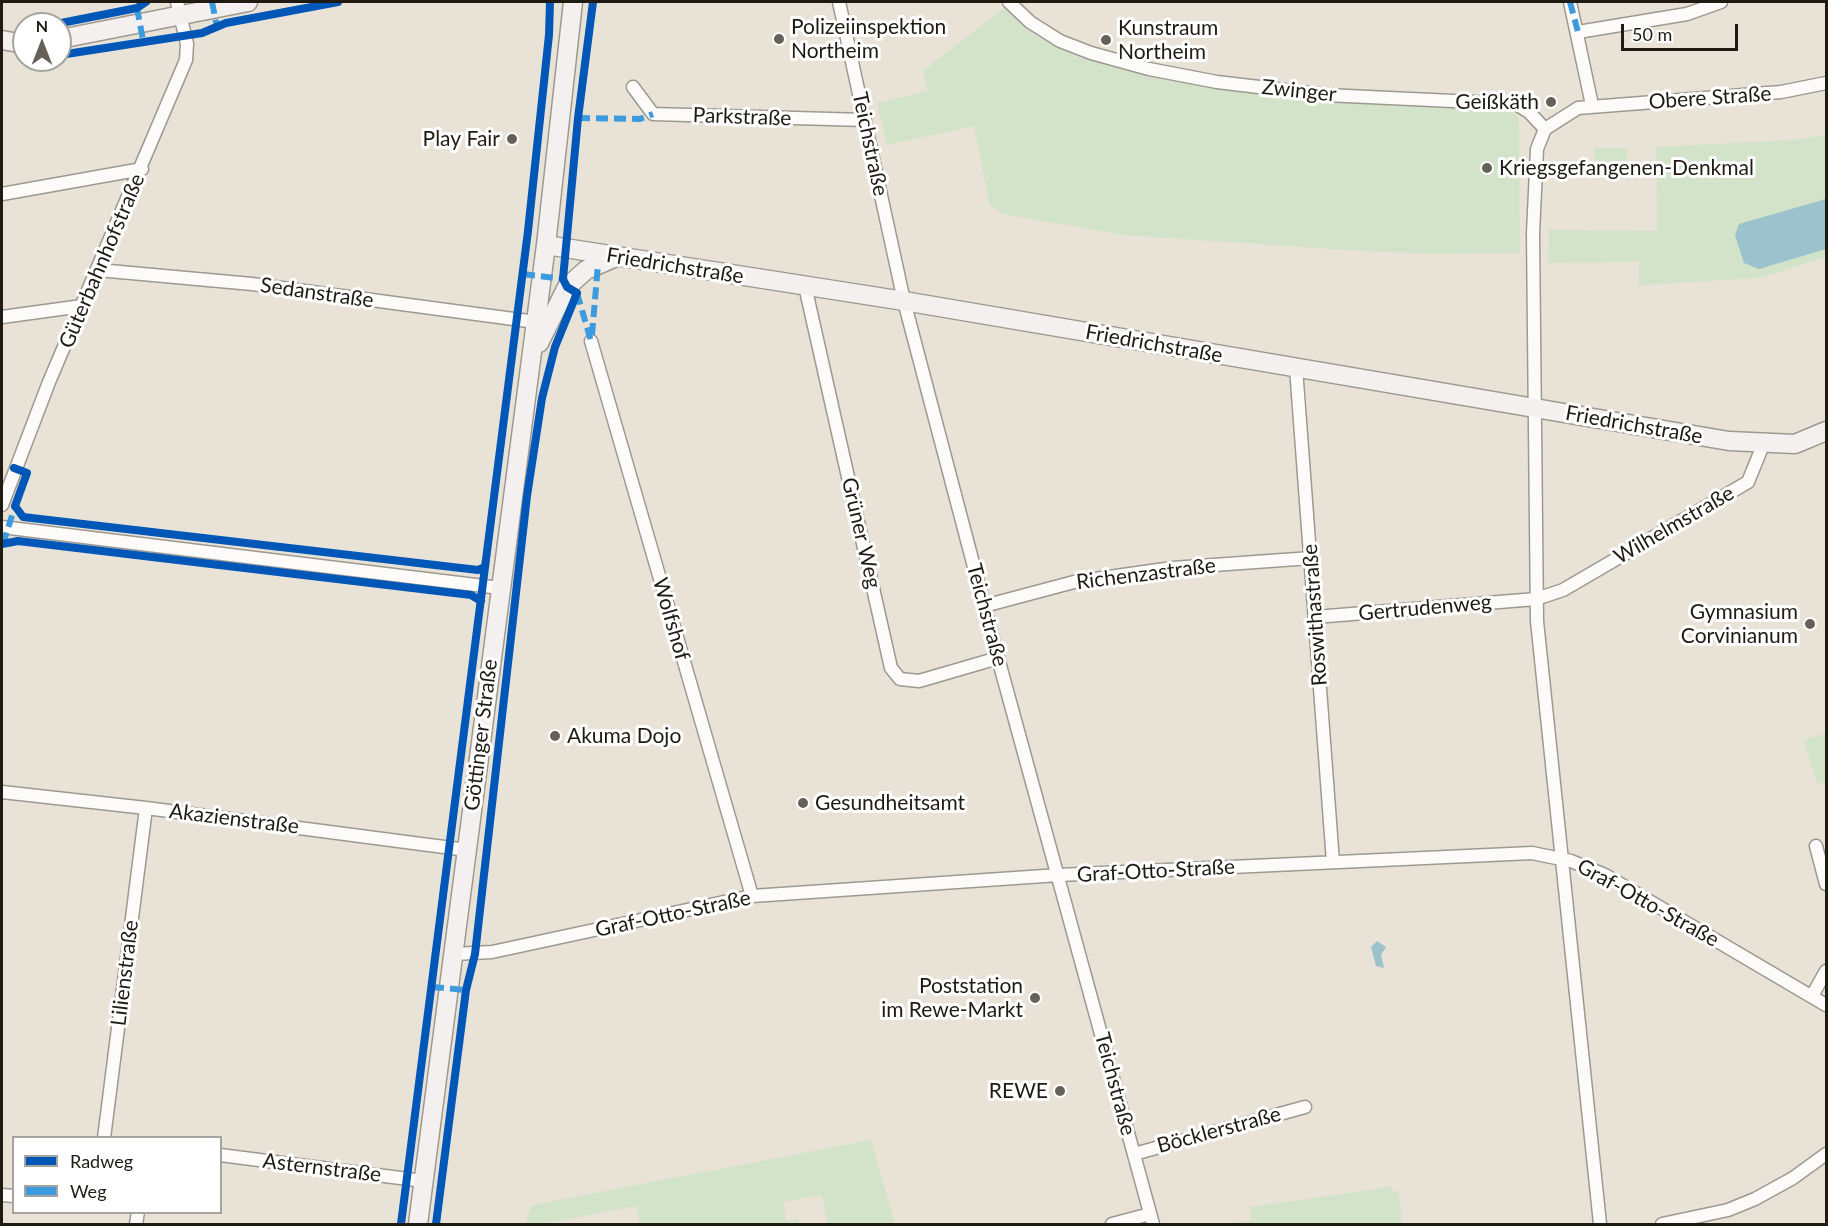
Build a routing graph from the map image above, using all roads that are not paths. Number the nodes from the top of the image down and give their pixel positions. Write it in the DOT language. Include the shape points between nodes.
graph roads {
  1 [pos="248,2"];
  2 [pos="573,2"];
  3 [pos="839,2"];
  4 [pos="1010,2"];
  5 [pos="1570,2"];
  6 [pos="1721,2"];
  7 [pos="179,8"];
  8 [pos="1578,32"];
  9 [pos="72,36"];
  10 [pos="1827,82"];
  11 [pos="633,87"];
  12 [pos="1592,105"];
  13 [pos="865,120"];
  14 [pos="1545,129"];
  15 [pos="142,169"];
  16 [pos="2,194"];
  17 [pos="546,245"];
  18 [pos="616,257"];
  19 [pos="99,270"];
  20 [pos="805,286"];
  21 [pos="904,301"];
  22 [pos="82,306"];
  23 [pos="2,317"];
  24 [pos="536,322"];
  25 [pos="591,341"];
  26 [pos="529,366"];
  27 [pos="1296,368"];
  28 [pos="1536,407"];
  29 [pos="1827,431"];
  30 [pos="1763,445"];
  31 [pos="2,505"];
  32 [pos="2,527"];
  33 [pos="1311,558"];
  34 [pos="500,588"];
  35 [pos="1536,599"];
  36 [pos="984,606"];
  37 [pos="1315,617"];
  38 [pos="998,658"];
  39 [pos="2,792"];
  40 [pos="146,808"];
  41 [pos="1816,846"];
  42 [pos="467,850"];
  43 [pos="1561,858"];
  44 [pos="1333,862"];
  45 [pos="1059,875"];
  46 [pos="1827,884"];
  47 [pos="752,896"];
  48 [pos="453,954"];
  49 [pos="1827,971"];
  50 [pos="1812,996"];
  51 [pos="1827,1005"];
  52 [pos="1305,1107"];
  53 [pos="104,1136"];
  54 [pos="1134,1154"];
  55 [pos="1827,1154"];
  56 [pos="222,1155"];
  57 [pos="424,1181"];
  58 [pos="1152,1219"];
  59 [pos="418,1224"];
  60 [pos="1112,1224"];
  61 [pos="1600,1224"];
  62 [pos="1662,1224"];
  1 -- 7 [label="main road"];
  2 -- 17 [label="main road, Göttinger Straße"];
  3 -- 13 [label="street, Teichstraße"];
  4 -- 14 [label="street, Zwinger" via="1030,22 1060,41 1149,69 1326,95 1516,104"];
  5 -- 8 [label="street"];
  6 -- 8 [label="street" via="1687,14"];
  7 -- 9 [label="main road"];
  7 -- 15 [label="street, Güterbahnhofstraße" via="187,44 186,60"];
  8 -- 12 [label="street"];
  10 -- 12 [label="street, Obere Straße" via="1781,92"];
  11 -- 13 [label="street, Parkstraße" via="653,114"];
  12 -- 14 [label="street" via="1569,112"];
  13 -- 21 [label="street, Teichstraße"];
  14 -- 28 [label="street" via="1535,162"];
  15 -- 16 [label="street"];
  15 -- 19 [label="street, Güterbahnhofstraße"];
  17 -- 18 [label="main road, Friedrichstraße"];
  17 -- 24 [label="main road, Göttinger Straße"];
  18 -- 20 [label="main road, Friedrichstraße"];
  18 -- 26 [label="main road" via="586,270 567,287"];
  19 -- 22 [label="street, Güterbahnhofstraße"];
  19 -- 24 [label="street, Sedanstraße" via="252,284"];
  20 -- 21 [label="main road, Friedrichstraße"];
  20 -- 38 [label="street, Grüner Weg" via="891,668 900,679 919,681"];
  21 -- 27 [label="main road, Friedrichstraße"];
  21 -- 36 [label="street, Teichstraße"];
  22 -- 23 [label="street"];
  22 -- 31 [label="street, Güterbahnhofstraße"];
  24 -- 26 [label="main road, Göttinger Straße"];
  25 -- 47 [label="street, Wolfshof"];
  26 -- 34 [label="main road, Göttinger Straße"];
  27 -- 28 [label="main road, Friedrichstraße"];
  27 -- 33 [label="street, Roswithastraße"];
  28 -- 30 [label="main road, Friedrichstraße"];
  28 -- 35 [label="street"];
  29 -- 30 [label="main road" via="1804,443"];
  30 -- 35 [label="street, Wilhelmstraße" via="1748,482 1563,590"];
  32 -- 34 [label="street"];
  33 -- 36 [label="street, Richenzastraße" via="1172,568 1074,582"];
  33 -- 37 [label="street, Roswithastraße"];
  34 -- 42 [label="main road, Göttinger Straße"];
  35 -- 37 [label="street, Gertrudenweg"];
  35 -- 43 [label="street"];
  36 -- 38 [label="street, Teichstraße"];
  37 -- 44 [label="street, Roswithastraße"];
  38 -- 45 [label="street, Teichstraße"];
  39 -- 40 [label="street, Akazienstraße"];
  40 -- 42 [label="street, Akazienstraße"];
  40 -- 53 [label="street, Lilienstraße"];
  41 -- 46 [label="street"];
  42 -- 48 [label="main road, Göttinger Straße"];
  43 -- 44 [label="street, Graf-Otto-Straße" via="1532,853"];
  43 -- 50 [label="street, Graf-Otto-Straße" via="1605,875"];
  43 -- 61 [label="street"];
  44 -- 45 [label="street, Graf-Otto-Straße"];
  45 -- 47 [label="street, Graf-Otto-Straße"];
  45 -- 54 [label="street, Teichstraße"];
  47 -- 48 [label="street, Graf-Otto-Straße" via="492,952"];
  48 -- 57 [label="main road, Göttinger Straße"];
  49 -- 50 [label="street"];
  50 -- 51 [label="street, Graf-Otto-Straße"];
  52 -- 54 [label="street, Böcklerstraße"];
  54 -- 58 [label="street, Teichstraße"];
  55 -- 62 [label="street" via="1755,1199 1719,1212"];
  56 -- 57 [label="street, Asternstraße"];
  57 -- 59 [label="main road, Göttinger Straße"];
  58 -- 60 [label="street"];
}
